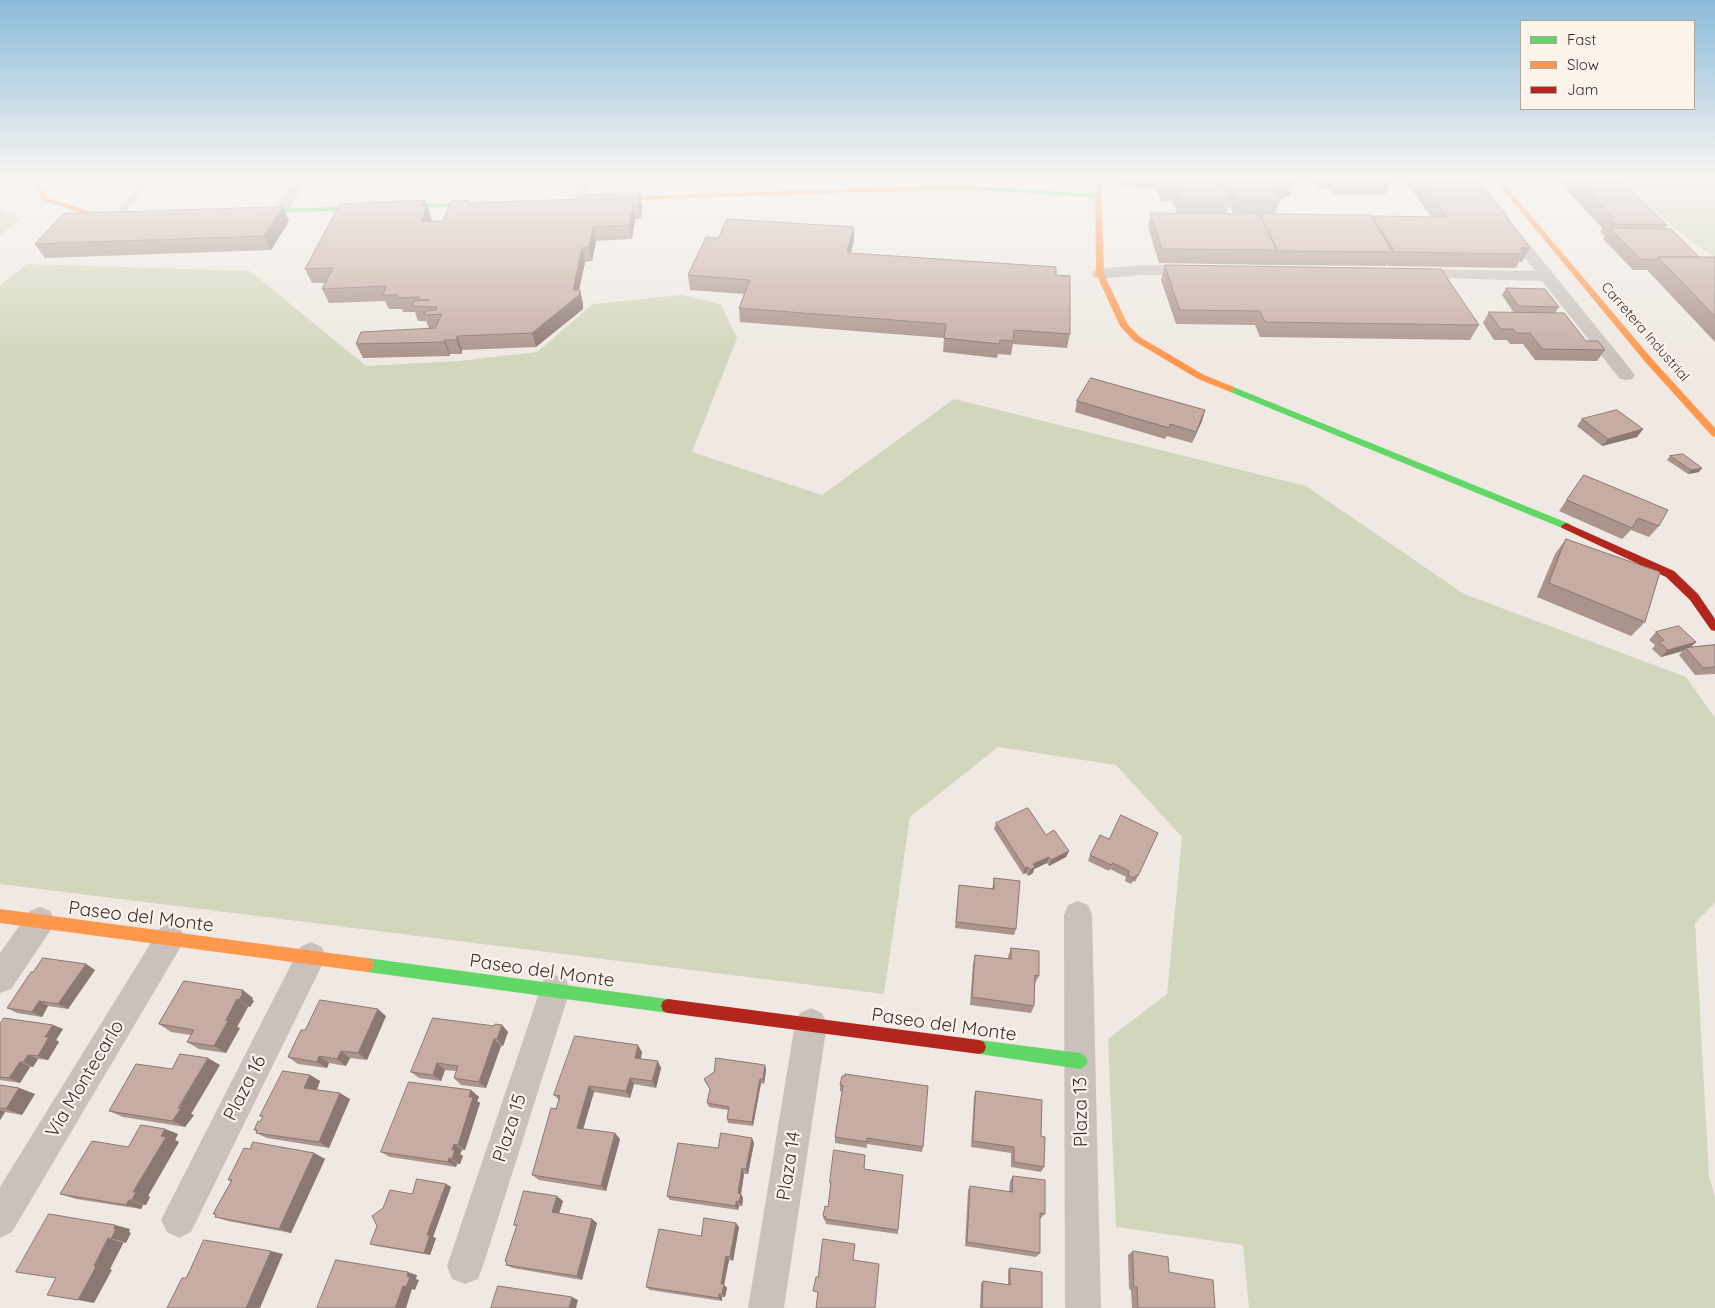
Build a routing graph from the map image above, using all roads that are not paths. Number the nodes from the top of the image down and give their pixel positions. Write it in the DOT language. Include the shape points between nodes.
graph roads {
  1 [pos="1099,239"];
  2 [pos="1519,239"];
  3 [pos="1547,239"];
  4 [pos="1207,271"];
  5 [pos="1100,274"];
  6 [pos="1393,274"];
  7 [pos="1549,276"];
  8 [pos="1626,375"];
  9 [pos="1715,434"];
  10 [pos="1715,626"];
  11 [pos="1078,915"];
  12 [pos="0,916"];
  13 [pos="40,921"];
  14 [pos="170,938"];
  15 [pos="311,957"];
  16 [pos="0,978"];
  17 [pos="555,990"];
  18 [pos="811,1024"];
  19 [pos="1080,1062"];
  20 [pos="0,1220"];
  21 [pos="179,1220"];
  22 [pos="465,1266"];
  23 [pos="766,1308"];
  24 [pos="1083,1308"];
  1 -- 5 [label="street"];
  2 -- 7 [label="street"];
  3 -- 9 [label="street, Carretera Industrial"];
  4 -- 5 [label="street" via="1139,270"];
  5 -- 10 [label="street" via="1124,326 1146,345 1193,372 1577,530 1670,574 1694,597"];
  6 -- 7 [label="street"];
  7 -- 8 [label="street"];
  11 -- 19 [label="street, Plaza 13"];
  12 -- 13 [label="street, Paseo del Monte"];
  13 -- 14 [label="street, Paseo del Monte"];
  13 -- 16 [label="street"];
  14 -- 15 [label="street, Paseo del Monte"];
  14 -- 20 [label="street, Vía Montecarlo"];
  15 -- 17 [label="street, Paseo del Monte"];
  15 -- 21 [label="street, Plaza 16"];
  17 -- 18 [label="street, Paseo del Monte"];
  17 -- 22 [label="street, Plaza 15"];
  18 -- 19 [label="street, Paseo del Monte"];
  18 -- 23 [label="street, Plaza 14"];
  19 -- 24 [label="street, Plaza 13"];
}
